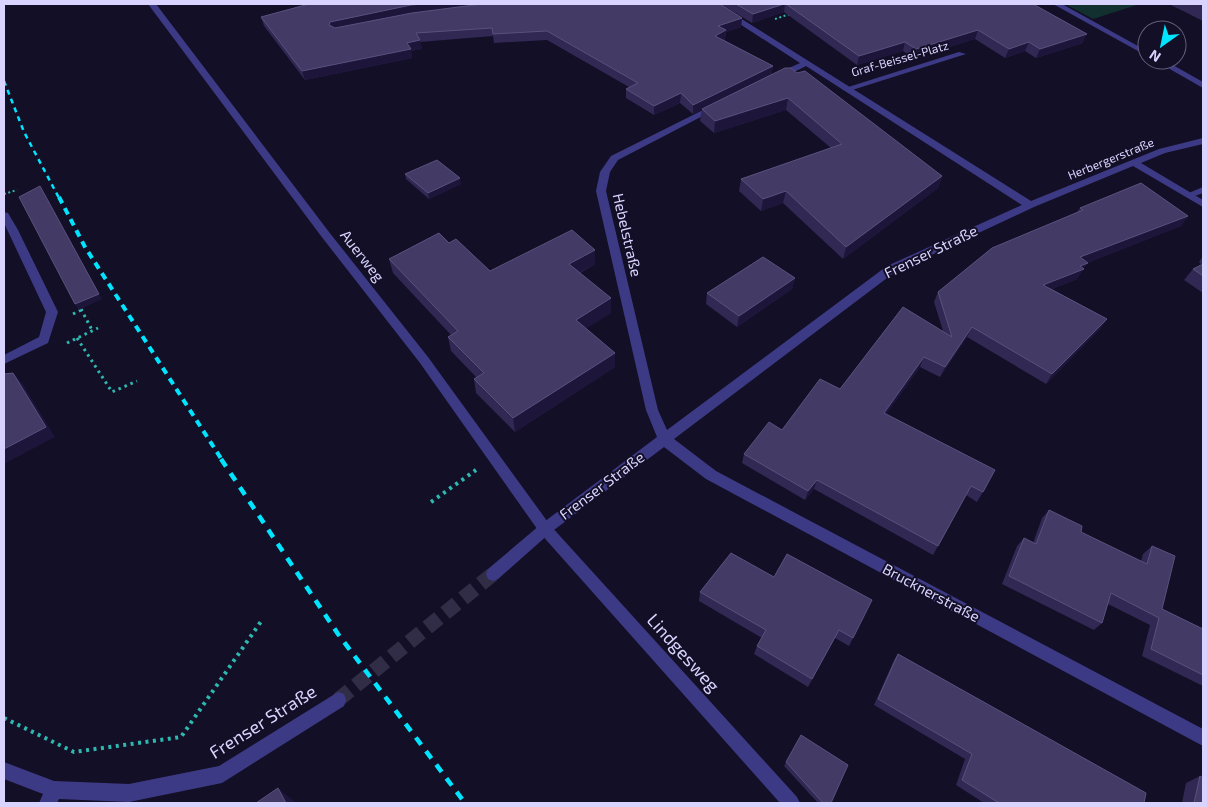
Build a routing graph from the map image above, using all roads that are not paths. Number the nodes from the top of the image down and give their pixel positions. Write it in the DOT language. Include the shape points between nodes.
graph roads {
  1 [pos="152,4"];
  2 [pos="713,4"];
  3 [pos="1057,4"];
  4 [pos="1137,48"];
  5 [pos="962,54"];
  6 [pos="806,63"];
  7 [pos="1176,70"];
  8 [pos="771,80"];
  9 [pos="1203,85"];
  10 [pos="846,88"];
  11 [pos="727,102"];
  12 [pos="1203,141"];
  13 [pos="1134,163"];
  14 [pos="1203,190"];
  15 [pos="1189,195"];
  16 [pos="1203,204"];
  17 [pos="1030,205"];
  18 [pos="4,215"];
  19 [pos="4,360"];
  20 [pos="665,440"];
  21 [pos="545,529"];
  22 [pos="494,574"];
  23 [pos="338,700"];
  24 [pos="1203,738"];
  25 [pos="4,771"];
  26 [pos="51,796"];
  27 [pos="791,803"];
  1 -- 21 [label="street, Auerweg" via="424,360"];
  2 -- 6 [label="street"];
  3 -- 4 [label="street"];
  5 -- 10 [label="street, Graf-Beissel-Platz"];
  6 -- 8 [label="street"];
  6 -- 10 [label="street"];
  7 -- 9 [label="street"];
  10 -- 17 [label="street"];
  11 -- 20 [label="street, Hebelstraße" via="614,158 605,172 601,191 652,410"];
  12 -- 13 [label="street, Herbergerstraße" via="1162,151"];
  13 -- 15 [label="street"];
  13 -- 17 [label="street, Herbergerstraße"];
  14 -- 15 [label="street"];
  15 -- 16 [label="street"];
  17 -- 20 [label="street, Frenser Straße" via="891,269"];
  18 -- 19 [label="street" via="52,312 44,340"];
  20 -- 21 [label="street, Frenser Straße"];
  20 -- 24 [label="street, Brucknerstraße" via="711,475"];
  21 -- 22 [label="street, Frenser Straße"];
  21 -- 27 [label="street, Lindgesweg"];
  23 -- 26 [label="street, Frenser Straße" via="222,774 129,793"];
  25 -- 26 [label="street, Frenser Straße"];
}
